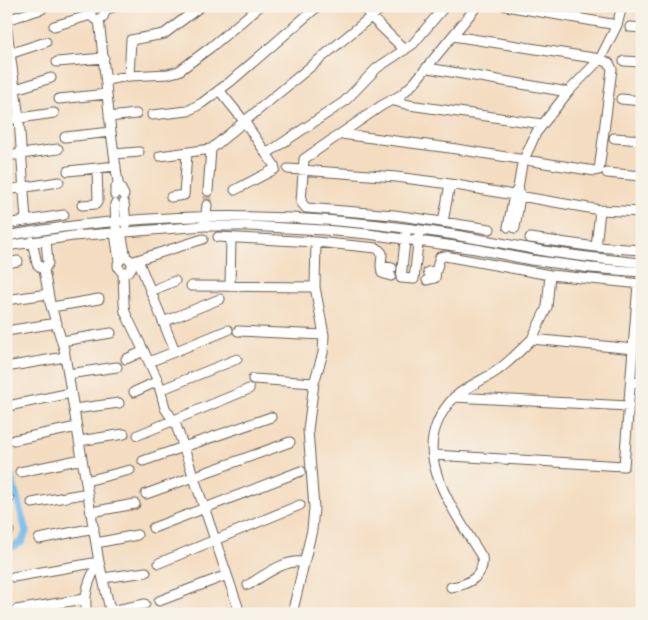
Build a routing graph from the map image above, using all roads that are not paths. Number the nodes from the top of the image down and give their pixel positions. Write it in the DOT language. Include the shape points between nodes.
graph roads {
  1 [pos="117,6"];
  2 [pos="201,6"];
  3 [pos="318,6"];
  4 [pos="364,6"];
  5 [pos="384,6"];
  6 [pos="446,6"];
  7 [pos="477,6"];
  8 [pos="506,6"];
  9 [pos="622,6"];
  10 [pos="259,7"];
  11 [pos="102,8"];
  12 [pos="42,9"];
  13 [pos="95,14"];
  14 [pos="371,17"];
  15 [pos="6,22"];
  16 [pos="617,25"];
  17 [pos="54,26"];
  18 [pos="630,27"];
  19 [pos="642,28"];
  20 [pos="453,36"];
  21 [pos="46,42"];
  22 [pos="405,50"];
  23 [pos="8,54"];
  24 [pos="104,58"];
  25 [pos="600,59"];
  26 [pos="624,61"];
  27 [pos="57,62"];
  28 [pos="642,62"];
  29 [pos="428,68"];
  30 [pos="129,76"];
  31 [pos="51,78"];
  32 [pos="106,80"];
  33 [pos="16,89"];
  34 [pos="220,90"];
  35 [pos="6,92"];
  36 [pos="568,92"];
  37 [pos="107,94"];
  38 [pos="60,99"];
  39 [pos="621,99"];
  40 [pos="391,100"];
  41 [pos="642,101"];
  42 [pos="54,113"];
  43 [pos="136,114"];
  44 [pos="152,115"];
  45 [pos="109,117"];
  46 [pos="19,118"];
  47 [pos="6,120"];
  48 [pos="244,120"];
  49 [pos="542,124"];
  50 [pos="110,132"];
  51 [pos="341,134"];
  52 [pos="65,137"];
  53 [pos="614,138"];
  54 [pos="642,140"];
  55 [pos="58,149"];
  56 [pos="211,149"];
  57 [pos="140,152"];
  58 [pos="187,153"];
  59 [pos="22,154"];
  60 [pos="114,154"];
  61 [pos="266,154"];
  62 [pos="6,156"];
  63 [pos="160,156"];
  64 [pos="524,159"];
  65 [pos="116,166"];
  66 [pos="97,168"];
  67 [pos="288,168"];
  68 [pos="302,170"];
  69 [pos="68,171"];
  70 [pos="607,173"];
  71 [pos="642,176"];
  72 [pos="59,182"];
  73 [pos="450,184"];
  74 [pos="24,188"];
  75 [pos="6,190"];
  76 [pos="235,190"];
  77 [pos="208,191"];
  78 [pos="517,193"];
  79 [pos="171,197"];
  80 [pos="207,205"];
  81 [pos="82,206"];
  82 [pos="600,210"];
  83 [pos="642,212"];
  84 [pos="64,215"];
  85 [pos="26,221"];
  86 [pos="121,222"];
  87 [pos="205,222"];
  88 [pos="443,222"];
  89 [pos="6,224"];
  90 [pos="407,228"];
  91 [pos="490,229"];
  92 [pos="420,230"];
  93 [pos="120,232"];
  94 [pos="6,236"];
  95 [pos="218,237"];
  96 [pos="231,238"];
  97 [pos="530,238"];
  98 [pos="203,239"];
  99 [pos="406,239"];
  100 [pos="46,240"];
  101 [pos="419,240"];
  102 [pos="32,241"];
  103 [pos="316,242"];
  104 [pos="509,244"];
  105 [pos="6,246"];
  106 [pos="596,247"];
  107 [pos="642,250"];
  108 [pos="507,255"];
  109 [pos="592,258"];
  110 [pos="128,260"];
  111 [pos="18,261"];
  112 [pos="6,263"];
  113 [pos="642,263"];
  114 [pos="591,268"];
  115 [pos="44,270"];
  116 [pos="642,272"];
  117 [pos="397,273"];
  118 [pos="423,275"];
  119 [pos="550,275"];
  120 [pos="175,281"];
  121 [pos="640,284"];
  122 [pos="191,286"];
  123 [pos="230,286"];
  124 [pos="315,287"];
  125 [pos="151,291"];
  126 [pos="48,294"];
  127 [pos="98,298"];
  128 [pos="6,300"];
  129 [pos="220,300"];
  130 [pos="52,307"];
  131 [pos="163,322"];
  132 [pos="57,323"];
  133 [pos="6,331"];
  134 [pos="638,332"];
  135 [pos="111,333"];
  136 [pos="324,335"];
  137 [pos="532,339"];
  138 [pos="62,341"];
  139 [pos="634,348"];
  140 [pos="174,351"];
  141 [pos="144,352"];
  142 [pos="65,357"];
  143 [pos="126,359"];
  144 [pos="237,359"];
  145 [pos="149,362"];
  146 [pos="6,367"];
  147 [pos="117,367"];
  148 [pos="68,374"];
  149 [pos="253,379"];
  150 [pos="631,382"];
  151 [pos="314,383"];
  152 [pos="642,383"];
  153 [pos="159,386"];
  154 [pos="249,389"];
  155 [pos="134,392"];
  156 [pos="71,393"];
  157 [pos="454,397"];
  158 [pos="120,402"];
  159 [pos="8,406"];
  160 [pos="629,406"];
  161 [pos="74,409"];
  162 [pos="271,417"];
  163 [pos="173,421"];
  164 [pos="77,427"];
  165 [pos="124,434"];
  166 [pos="138,435"];
  167 [pos="14,440"];
  168 [pos="79,441"];
  169 [pos="290,442"];
  170 [pos="183,447"];
  171 [pos="433,455"];
  172 [pos="82,459"];
  173 [pos="143,462"];
  174 [pos="130,470"];
  175 [pos="301,471"];
  176 [pos="20,472"];
  177 [pos="193,477"];
  178 [pos="86,481"];
  179 [pos="88,493"];
  180 [pos="146,494"];
  181 [pos="32,503"];
  182 [pos="135,504"];
  183 [pos="300,505"];
  184 [pos="204,508"];
  185 [pos="91,512"];
  186 [pos="94,528"];
  187 [pos="154,528"];
  188 [pos="136,535"];
  189 [pos="39,539"];
  190 [pos="215,540"];
  191 [pos="96,543"];
  192 [pos="99,562"];
  193 [pos="303,562"];
  194 [pos="159,563"];
  195 [pos="146,572"];
  196 [pos="227,575"];
  197 [pos="13,577"];
  198 [pos="103,578"];
  199 [pos="248,586"];
  200 [pos="451,587"];
  201 [pos="84,599"];
  202 [pos="159,601"];
  203 [pos="145,604"];
  204 [pos="16,610"];
  205 [pos="111,612"];
  206 [pos="87,614"];
  207 [pos="228,614"];
  208 [pos="292,614"];
  1 -- 11 [label="street"];
  2 -- 30 [label="street" via="164,34 131,40"];
  3 -- 34 [label="street"];
  4 -- 14 [label="street"];
  5 -- 14 [label="street"];
  6 -- 22 [label="street"];
  7 -- 20 [label="street"];
  8 -- 16 [label="street"];
  9 -- 16 [label="street"];
  10 -- 30 [label="street" via="179,71"];
  11 -- 13 [label="street" via="104,15"];
  12 -- 15 [label="street"];
  13 -- 17 [label="street"];
  13 -- 24 [label="street"];
  14 -- 22 [label="street"];
  14 -- 48 [label="street"];
  15 -- 23 [label="street"];
  16 -- 25 [label="street"];
  18 -- 19 [label="street"];
  20 -- 25 [label="street"];
  20 -- 29 [label="street"];
  21 -- 23 [label="street"];
  22 -- 61 [label="street" via="377,68 344,102"];
  23 -- 33 [label="street"];
  24 -- 27 [label="street"];
  24 -- 32 [label="street"];
  25 -- 36 [label="street"];
  25 -- 64 [label="street" via="609,63 612,69 599,170"];
  26 -- 28 [label="street"];
  29 -- 36 [label="street"];
  29 -- 40 [label="street" via="414,84"];
  30 -- 32 [label="street"];
  31 -- 33 [label="street"];
  32 -- 37 [label="street"];
  33 -- 35 [label="street"];
  33 -- 46 [label="street"];
  34 -- 44 [label="street" via="188,111"];
  34 -- 48 [label="street"];
  36 -- 49 [label="street"];
  37 -- 38 [label="street"];
  37 -- 45 [label="street"];
  39 -- 41 [label="street"];
  40 -- 49 [label="street"];
  40 -- 51 [label="street"];
  42 -- 46 [label="street"];
  43 -- 45 [label="street"];
  45 -- 50 [label="street"];
  46 -- 47 [label="street"];
  46 -- 59 [label="street"];
  48 -- 56 [label="street"];
  48 -- 61 [label="street"];
  49 -- 64 [label="street"];
  50 -- 52 [label="street"];
  50 -- 60 [label="street"];
  51 -- 64 [label="street"];
  51 -- 68 [label="street" via="304,159"];
  53 -- 54 [label="street"];
  55 -- 59 [label="street"];
  56 -- 58 [label="street"];
  56 -- 77 [label="street"];
  57 -- 60 [label="street"];
  58 -- 63 [label="street"];
  58 -- 79 [label="street" via="184,195"];
  59 -- 62 [label="street"];
  59 -- 74 [label="street"];
  60 -- 65 [label="street"];
  61 -- 76 [label="street" via="275,169"];
  64 -- 78 [label="street"];
  65 -- 66 [label="street"];
  65 -- 86 [label="street"];
  66 -- 69 [label="street"];
  66 -- 81 [label="street" via="98,200 96,204"];
  67 -- 68 [label="street"];
  68 -- 73 [label="street"];
  68 -- 88 [label="street" via="300,202 306,208"];
  70 -- 71 [label="street"];
  72 -- 74 [label="street"];
  73 -- 78 [label="street"];
  73 -- 88 [label="street"];
  74 -- 75 [label="street"];
  74 -- 85 [label="street"];
  78 -- 82 [label="street"];
  78 -- 104 [label="street"];
  80 -- 87 [label="street"];
  82 -- 83 [label="street"];
  82 -- 106 [label="street"];
  84 -- 85 [label="street"];
  85 -- 89 [label="street"];
  86 -- 87 [label="street"];
  86 -- 93 [label="street"];
  86 -- 94 [label="street"];
  87 -- 90 [label="street" via="249,217"];
  87 -- 93 [label="street"];
  87 -- 99 [label="street"];
  88 -- 91 [label="street"];
  90 -- 92 [label="street"];
  90 -- 99 [label="street"];
  92 -- 101 [label="street"];
  92 -- 104 [label="street"];
  93 -- 100 [label="street"];
  93 -- 110 [label="street"];
  95 -- 96 [label="street"];
  96 -- 103 [label="street"];
  96 -- 123 [label="street"];
  97 -- 106 [label="street"];
  98 -- 110 [label="street"];
  99 -- 101 [label="street"];
  99 -- 117 [label="street"];
  100 -- 102 [label="street"];
  100 -- 115 [label="street" via="48,264"];
  101 -- 108 [label="street"];
  101 -- 118 [label="street"];
  102 -- 105 [label="street"];
  102 -- 115 [label="street" via="37,264"];
  103 -- 117 [label="street" via="377,248 382,254 382,273"];
  103 -- 124 [label="street"];
  104 -- 108 [label="street"];
  104 -- 109 [label="street"];
  106 -- 107 [label="street"];
  108 -- 114 [label="street"];
  109 -- 113 [label="street"];
  109 -- 114 [label="street"];
  110 -- 125 [label="street"];
  110 -- 141 [label="street" via="118,268 123,272 125,312"];
  111 -- 112 [label="street"];
  114 -- 116 [label="street"];
  115 -- 126 [label="street"];
  117 -- 118 [label="street"];
  118 -- 119 [label="street" via="444,256"];
  119 -- 121 [label="street"];
  119 -- 137 [label="street" via="547,307"];
  120 -- 125 [label="street"];
  121 -- 134 [label="street"];
  122 -- 123 [label="street"];
  123 -- 124 [label="street"];
  124 -- 136 [label="street"];
  125 -- 131 [label="street"];
  126 -- 128 [label="street"];
  126 -- 130 [label="street"];
  127 -- 130 [label="street"];
  129 -- 131 [label="street"];
  130 -- 132 [label="street"];
  131 -- 140 [label="street"];
  132 -- 133 [label="street"];
  132 -- 138 [label="street"];
  134 -- 139 [label="street"];
  135 -- 138 [label="street"];
  136 -- 140 [label="street" via="233,330"];
  136 -- 151 [label="street" via="323,353"];
  137 -- 139 [label="street"];
  137 -- 157 [label="street" via="498,370"];
  138 -- 142 [label="street"];
  139 -- 150 [label="street"];
  140 -- 145 [label="street"];
  141 -- 143 [label="street"];
  141 -- 145 [label="street"];
  142 -- 146 [label="street"];
  142 -- 148 [label="street"];
  144 -- 153 [label="street"];
  145 -- 153 [label="street"];
  147 -- 148 [label="street"];
  148 -- 156 [label="street"];
  149 -- 151 [label="street"];
  150 -- 152 [label="street"];
  150 -- 160 [label="street"];
  151 -- 193 [label="street" via="308,430 314,508"];
  153 -- 155 [label="street"];
  153 -- 163 [label="street" via="165,408"];
  154 -- 163 [label="street"];
  156 -- 159 [label="street"];
  156 -- 161 [label="street"];
  157 -- 160 [label="street"];
  157 -- 171 [label="street" via="438,422 432,443"];
  158 -- 161 [label="street"];
  160 -- 171 [label="street" via="624,466"];
  161 -- 164 [label="street"];
  162 -- 170 [label="street"];
  163 -- 166 [label="street"];
  163 -- 170 [label="street"];
  164 -- 167 [label="street"];
  164 -- 168 [label="street"];
  165 -- 168 [label="street"];
  168 -- 172 [label="street"];
  169 -- 177 [label="street"];
  170 -- 173 [label="street"];
  170 -- 177 [label="street"];
  171 -- 200 [label="street" via="438,478 482,557 483,565 477,577 462,586"];
  172 -- 176 [label="street"];
  172 -- 178 [label="street"];
  174 -- 178 [label="street"];
  175 -- 184 [label="street"];
  177 -- 180 [label="street"];
  177 -- 184 [label="street"];
  178 -- 179 [label="street"];
  179 -- 181 [label="street"];
  179 -- 185 [label="street"];
  182 -- 185 [label="street"];
  183 -- 190 [label="street"];
  184 -- 187 [label="street"];
  184 -- 190 [label="street"];
  185 -- 186 [label="street"];
  186 -- 189 [label="street"];
  186 -- 191 [label="street"];
  188 -- 191 [label="street"];
  190 -- 194 [label="street"];
  190 -- 196 [label="street"];
  191 -- 192 [label="street"];
  192 -- 197 [label="street"];
  192 -- 198 [label="street"];
  192 -- 201 [label="street"];
  193 -- 199 [label="street" via="284,564"];
  193 -- 208 [label="street"];
  195 -- 198 [label="street"];
  196 -- 202 [label="street"];
  196 -- 207 [label="street" via="239,610"];
  198 -- 205 [label="street"];
  201 -- 204 [label="street"];
  201 -- 206 [label="street"];
  203 -- 205 [label="street"];
}
